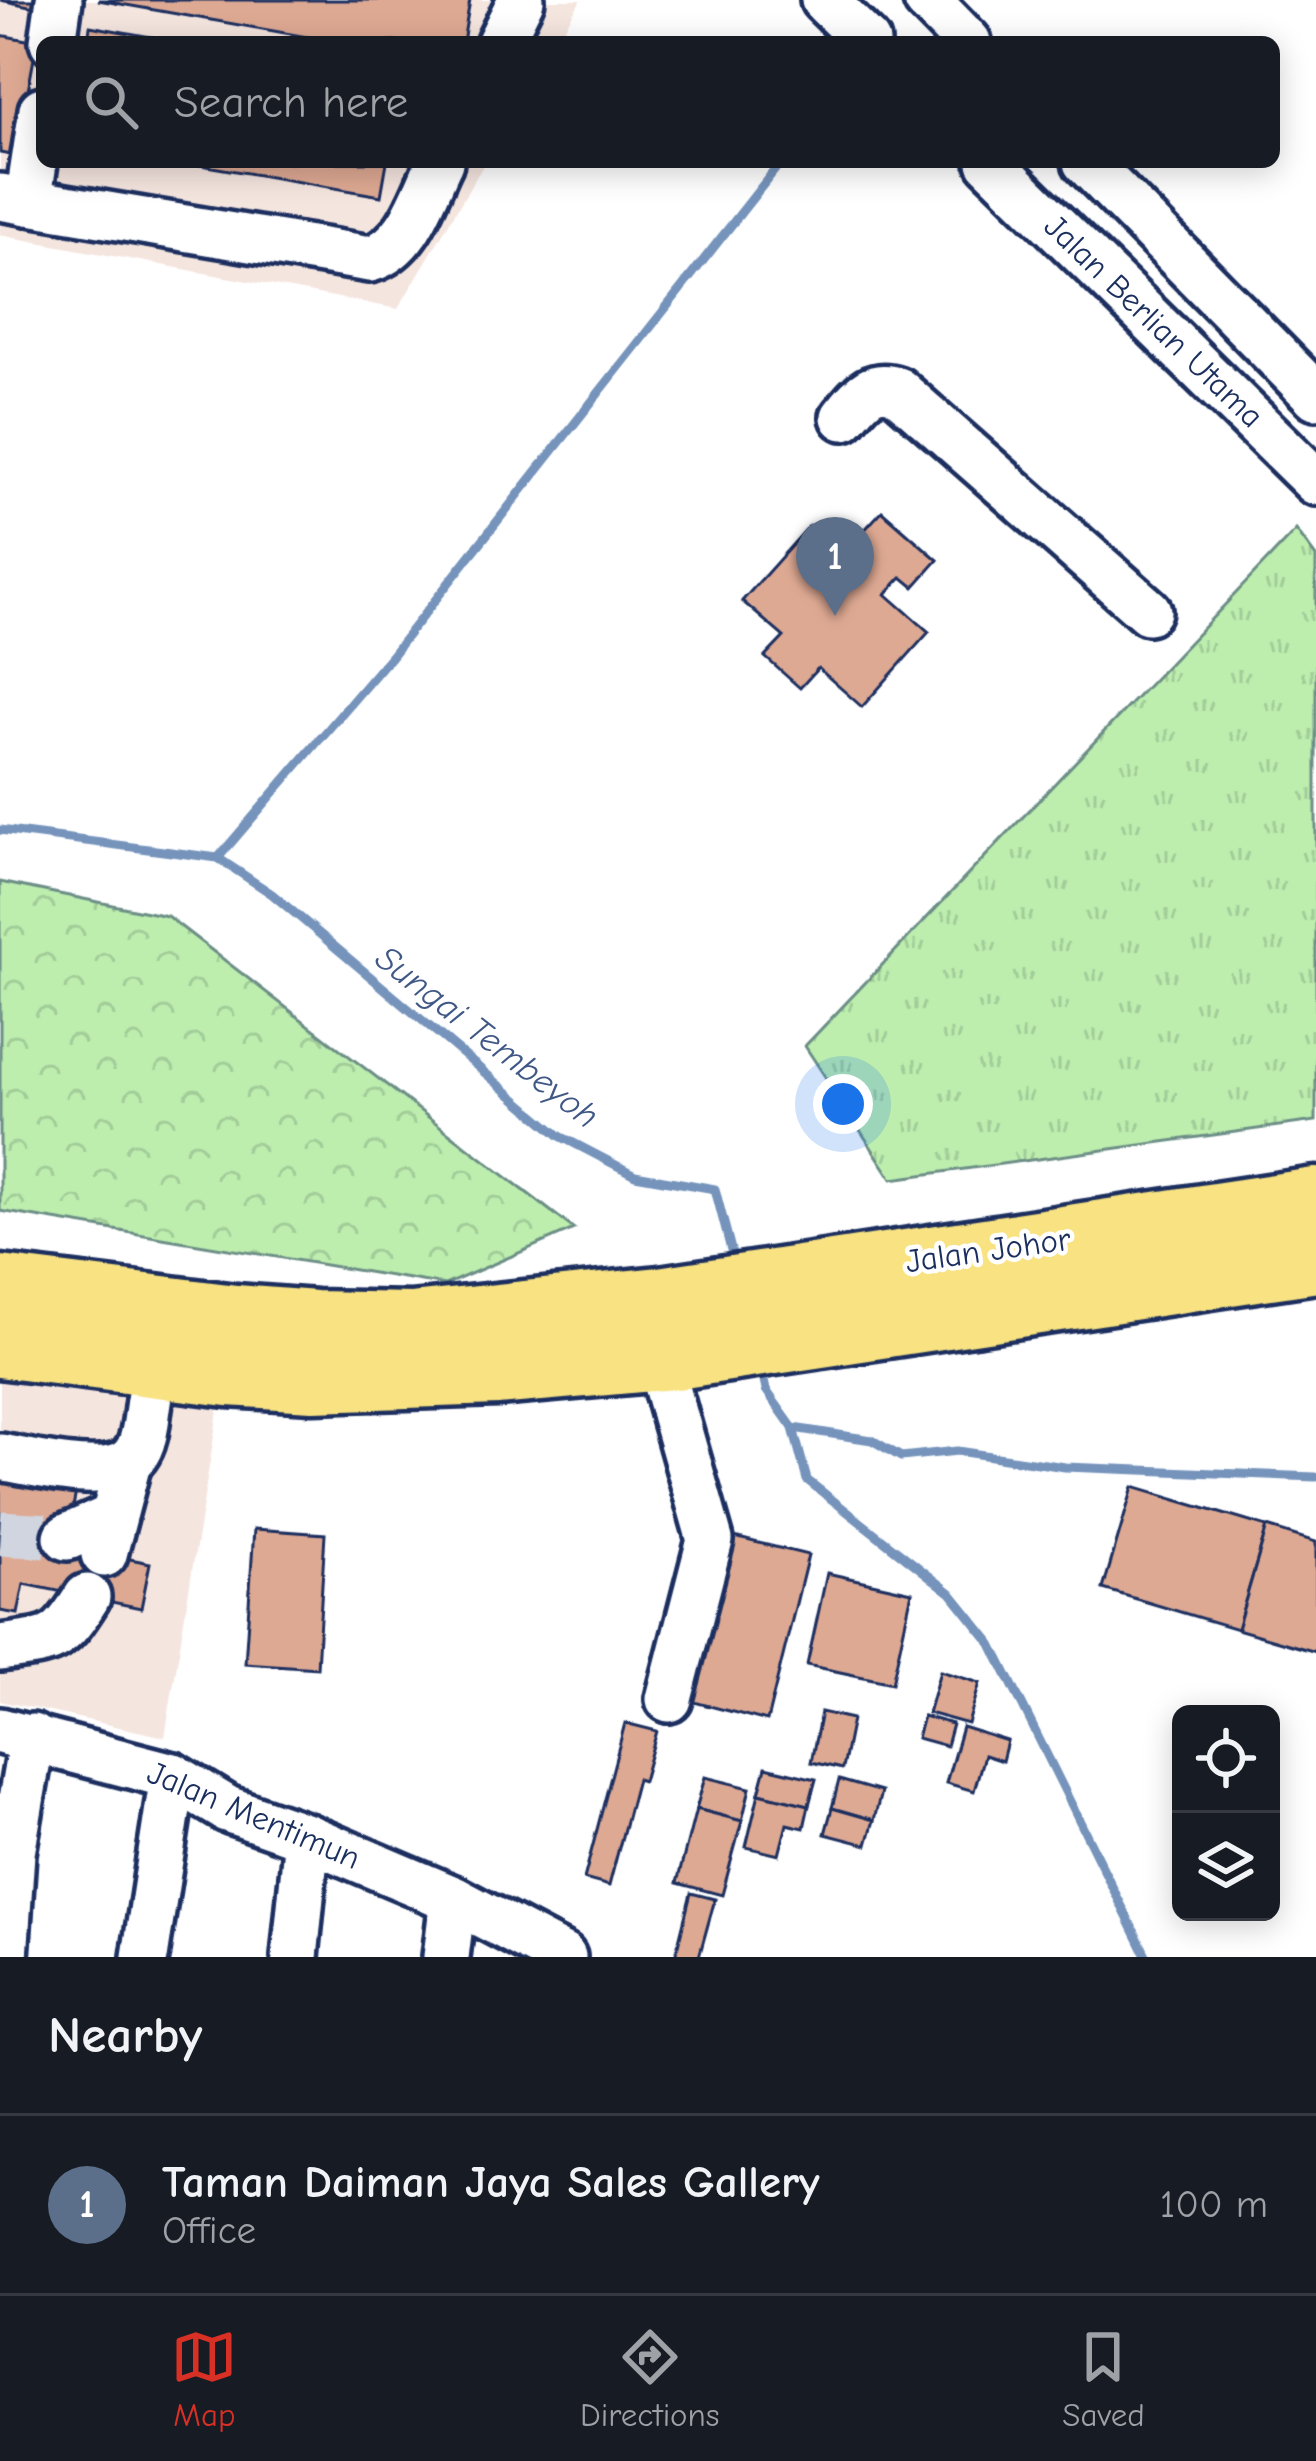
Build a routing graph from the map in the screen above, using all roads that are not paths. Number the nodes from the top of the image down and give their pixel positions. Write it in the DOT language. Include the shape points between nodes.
graph roads {
  1 [pos="59,0"];
  2 [pos="521,0"];
  3 [pos="824,0"];
  4 [pos="927,0"];
  5 [pos="53,36"];
  6 [pos="503,36"];
  7 [pos="861,36"];
  8 [pos="962,36"];
  9 [pos="36,129"];
  10 [pos="437,168"];
  11 [pos="996,168"];
  12 [pos="1092,168"];
  13 [pos="14,199"];
  14 [pos="1316,396"];
  15 [pos="844,417"];
  16 [pos="1310,462"];
  17 [pos="1148,611"];
  18 [pos="1316,1201"];
  19 [pos="1316,1259"];
  20 [pos="0,1261"];
  21 [pos="0,1290"];
  22 [pos="845,1301"];
  23 [pos="659,1329"];
  24 [pos="155,1334"];
  25 [pos="0,1343"];
  26 [pos="0,1457"];
  27 [pos="128,1463"];
  28 [pos="94,1536"];
  29 [pos="87,1597"];
  30 [pos="0,1648"];
  31 [pos="669,1699"];
  32 [pos="16,1734"];
  33 [pos="172,1776"];
  34 [pos="307,1837"];
  35 [pos="453,1899"];
  36 [pos="5,1957"];
  37 [pos="145,1957"];
  38 [pos="296,1957"];
  39 [pos="446,1957"];
  40 [pos="563,1957"];
  1 -- 5 [label="street"];
  2 -- 6 [label="street"];
  3 -- 7 [label="street"];
  4 -- 8 [label="street"];
  9 -- 13 [label="street"];
  10 -- 13 [label="street" via="403,236 370,259"];
  11 -- 16 [label="street, Jalan Berlian Utama"];
  12 -- 14 [label="street, Jalan Berlian Utama"];
  15 -- 17 [label="street" via="866,390 897,390"];
  18 -- 22 [label="highway, Jalan Johor"];
  19 -- 22 [label="highway, Jalan Johor"];
  20 -- 24 [label="street" via="43,1268"];
  21 -- 24 [label="highway"];
  22 -- 23 [label="highway, Jalan Johor"];
  23 -- 24 [label="highway, Jalan Johor" via="394,1377 229,1373"];
  23 -- 31 [label="street" via="710,1540"];
  24 -- 25 [label="highway"];
  24 -- 27 [label="street" via="143,1438"];
  26 -- 27 [label="street" via="99,1471"];
  27 -- 28 [label="street"];
  29 -- 30 [label="street" via="51,1640"];
  32 -- 33 [label="street, Jalan Mentimun"];
  32 -- 36 [label="street"];
  33 -- 34 [label="street, Jalan Mentimun" via="227,1809"];
  33 -- 37 [label="street"];
  34 -- 35 [label="street, Jalan Mentimun"];
  34 -- 38 [label="street"];
  35 -- 39 [label="street"];
  35 -- 40 [label="street, Jalan Mentimun"];
}
